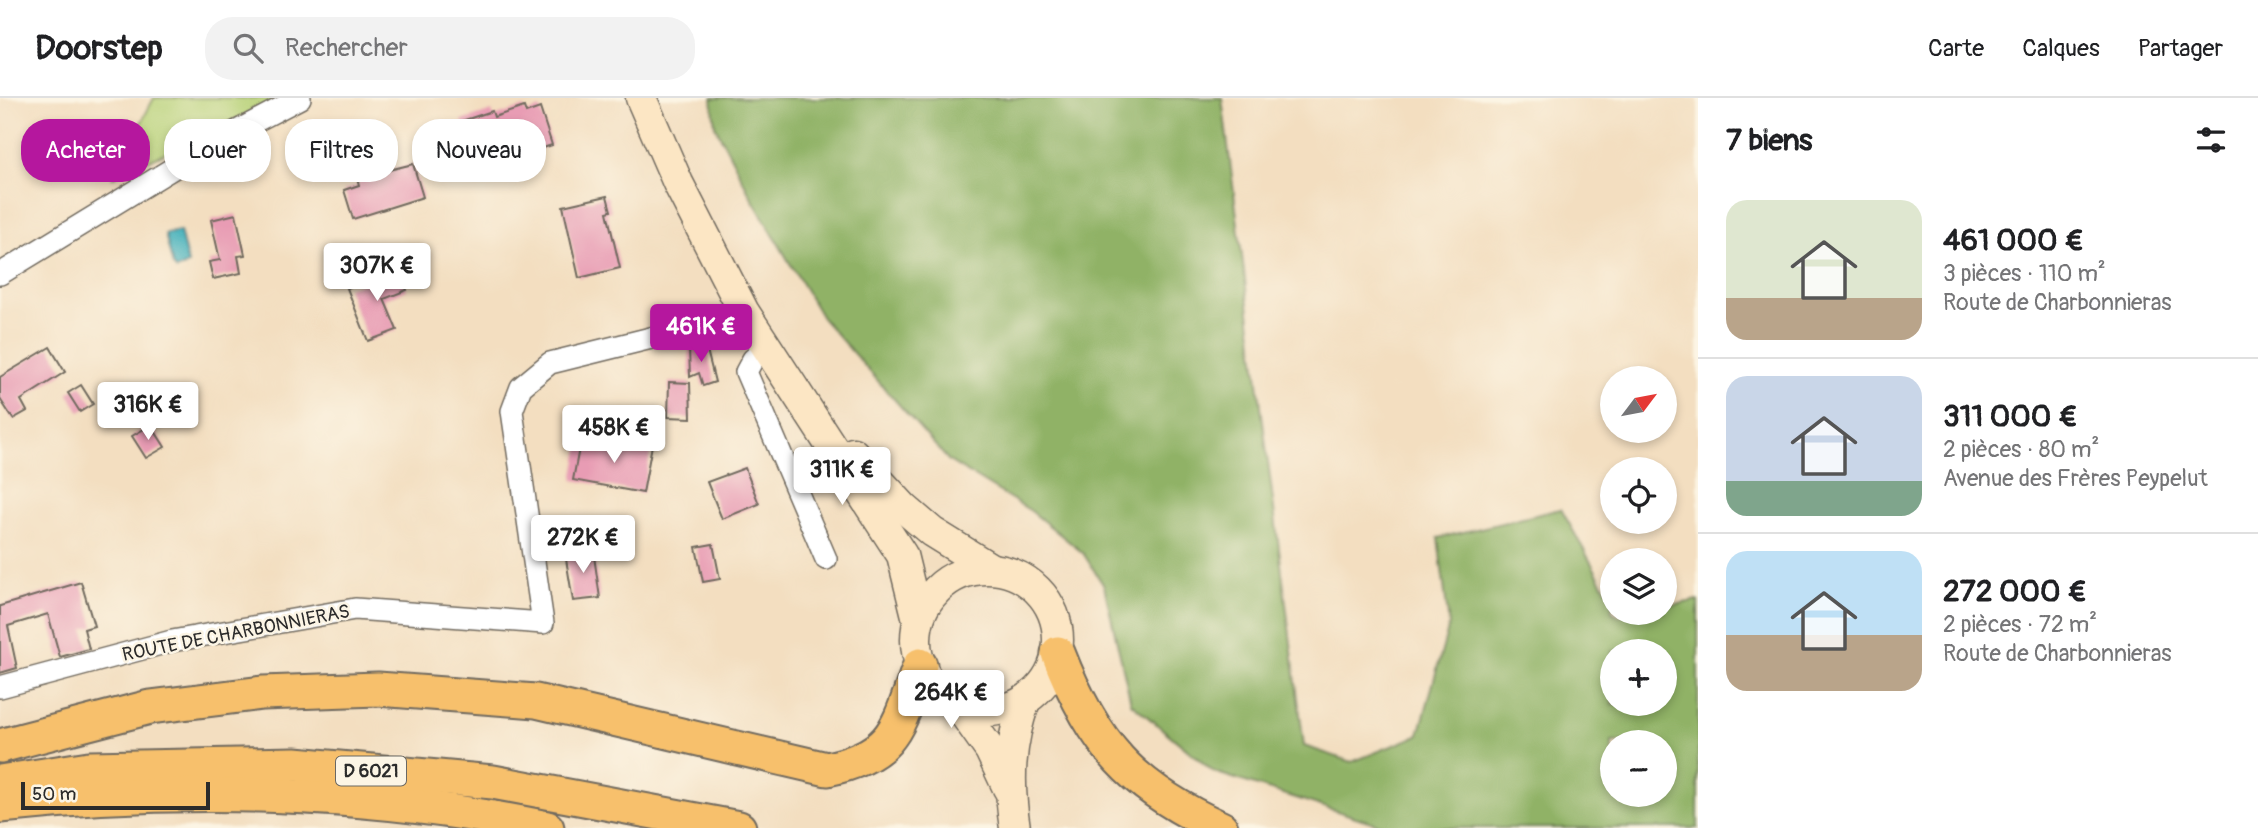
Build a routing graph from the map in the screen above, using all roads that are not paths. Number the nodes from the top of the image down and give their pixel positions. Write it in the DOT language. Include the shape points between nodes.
graph roads {
  1 [pos="300,98"];
  2 [pos="641,98"];
  3 [pos="0,274"];
  4 [pos="744,312"];
  5 [pos="766,350"];
  6 [pos="792,385"];
  7 [pos="825,559"];
  8 [pos="990,568"];
  9 [pos="918,620"];
  10 [pos="1058,653"];
  11 [pos="920,665"];
  12 [pos="0,687"];
  13 [pos="1025,701"];
  14 [pos="958,705"];
  15 [pos="0,746"];
  16 [pos="0,782"];
  17 [pos="1010,795"];
  18 [pos="0,806"];
  19 [pos="547,828"];
  20 [pos="739,828"];
  21 [pos="1015,828"];
  22 [pos="1221,828"];
  1 -- 3 [label="street" via="216,142"];
  2 -- 4 [label="main road"];
  4 -- 5 [label="main road"];
  4 -- 12 [label="street, ROUTE DE CHARBONNIERAS" via="550,363 521,387 512,411 543,623 355,609 172,642"];
  5 -- 6 [label="main road"];
  5 -- 7 [label="street" via="753,359 746,372"];
  6 -- 8 [label="main road" via="904,508"];
  6 -- 9 [label="main road" via="902,555"];
  8 -- 9 [label="main road" via="967,571 945,582 929,598"];
  8 -- 10 [label="main road" via="1014,573 1035,586 1050,605 1058,628"];
  9 -- 11 [label="main road"];
  10 -- 13 [label="main road" via="1046,680"];
  10 -- 22 [label="main road" via="1097,733 1133,776 1179,809"];
  11 -- 14 [label="main road" via="929,682"];
  11 -- 15 [label="main road" via="897,726 876,753 827,769 536,701 378,689 262,693 150,707"];
  13 -- 14 [label="main road" via="1004,710"];
  13 -- 17 [label="main road" via="1012,742"];
  14 -- 17 [label="main road" via="1001,769"];
  16 -- 20 [label="main road, D 6021" via="89,768 295,764 493,782"];
  17 -- 21 [label="main road"];
  18 -- 19 [label="main road, D 6021" via="87,797 296,797 484,815"];
}
